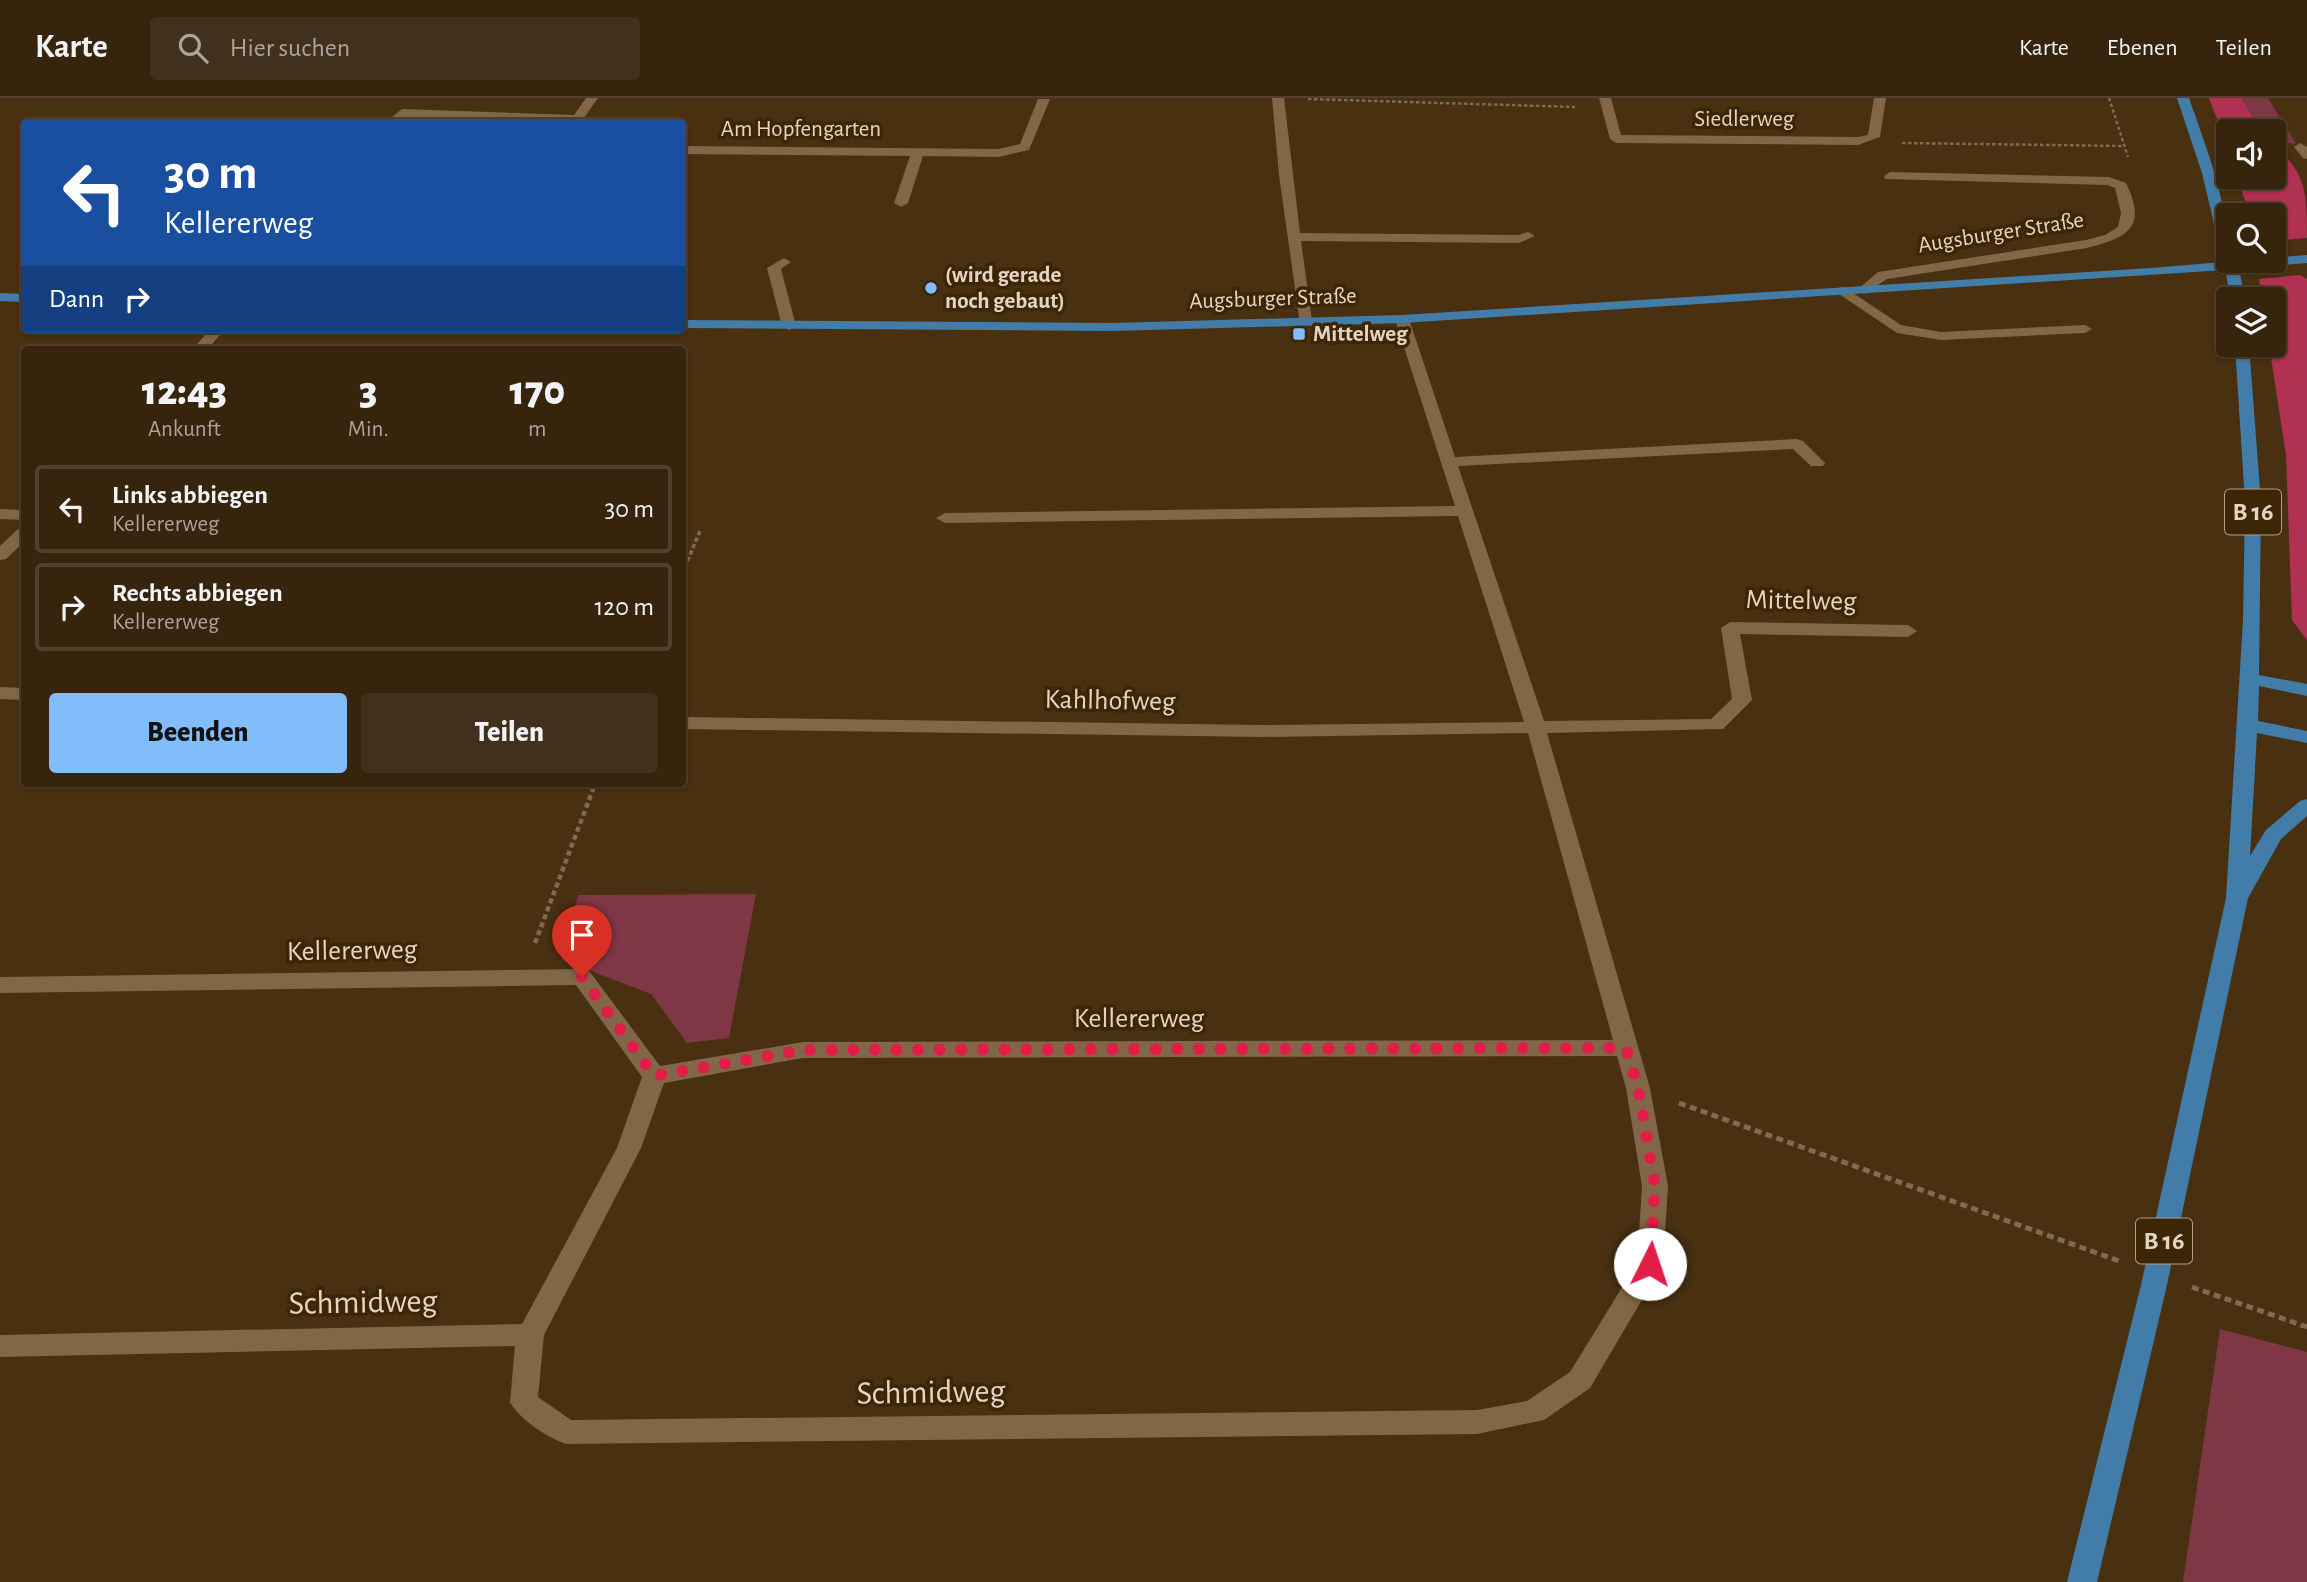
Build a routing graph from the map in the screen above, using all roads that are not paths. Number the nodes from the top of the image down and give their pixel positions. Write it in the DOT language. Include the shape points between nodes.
graph roads {
  1 [pos="592,98"];
  2 [pos="1278,98"];
  3 [pos="1880,98"];
  4 [pos="2183,98"];
  5 [pos="1044,99"];
  6 [pos="1606,103"];
  7 [pos="395,119"];
  8 [pos="532,119"];
  9 [pos="577,119"];
  10 [pos="686,150"];
  11 [pos="918,151"];
  12 [pos="1890,177"];
  13 [pos="901,203"];
  14 [pos="2216,205"];
  15 [pos="1528,236"];
  16 [pos="1293,237"];
  17 [pos="2307,259"];
  18 [pos="784,262"];
  19 [pos="1864,290"];
  20 [pos="1844,291"];
  21 [pos="0,297"];
  22 [pos="21,298"];
  23 [pos="1402,318"];
  24 [pos="1305,321"];
  25 [pos="686,324"];
  26 [pos="789,327"];
  27 [pos="2085,329"];
  28 [pos="214,333"];
  29 [pos="202,346"];
  30 [pos="2243,357"];
  31 [pos="1448,462"];
  32 [pos="1817,463"];
  33 [pos="1464,511"];
  34 [pos="0,514"];
  35 [pos="21,515"];
  36 [pos="945,518"];
  37 [pos="21,536"];
  38 [pos="0,555"];
  39 [pos="1908,631"];
  40 [pos="2250,679"];
  41 [pos="2307,690"];
  42 [pos="0,693"];
  43 [pos="21,694"];
  44 [pos="686,723"];
  45 [pos="2248,725"];
  46 [pos="1536,728"];
  47 [pos="2307,737"];
  48 [pos="2307,805"];
  49 [pos="2237,898"];
  50 [pos="0,985"];
  51 [pos="1626,1048"];
  52 [pos="654,1076"];
  53 [pos="530,1335"];
  54 [pos="0,1346"];
  55 [pos="2082,1582"];
  1 -- 9 [label="street"];
  2 -- 16 [label="street"];
  3 -- 6 [label="street, Siedlerweg" via="1874,137 1858,141 1616,139"];
  4 -- 14 [label="main road"];
  5 -- 11 [label="street, Am Hopfengarten" via="1025,148 998,153"];
  7 -- 8 [label="street" via="402,113"];
  10 -- 11 [label="street, Am Hopfengarten"];
  11 -- 13 [label="street, Am Hopfengarten"];
  12 -- 19 [label="street, Augsburger Straße" via="2109,181 2121,186 2128,213 2124,229 2110,238 1883,275"];
  15 -- 16 [label="street"];
  16 -- 24 [label="street"];
  17 -- 19 [label="main road, Augsburger Straße"];
  18 -- 26 [label="street" via="774,268"];
  19 -- 20 [label="main road, Augsburger Straße"];
  20 -- 23 [label="main road, Augsburger Straße"];
  20 -- 27 [label="street" via="1897,329 1941,336"];
  21 -- 22 [label="main road"];
  23 -- 24 [label="main road, Augsburger Straße"];
  23 -- 31 [label="street"];
  24 -- 26 [label="main road, Augsburger Straße" via="1113,327"];
  25 -- 26 [label="main road, Augsburger Straße"];
  28 -- 29 [label="street"];
  30 -- 40 [label="main road, B 16" via="2253,503"];
  31 -- 32 [label="street" via="1797,444"];
  31 -- 33 [label="street"];
  33 -- 36 [label="street"];
  33 -- 46 [label="street"];
  34 -- 35 [label="street"];
  37 -- 38 [label="street"];
  39 -- 46 [label="street, Mittelweg" via="1730,628 1742,700 1716,725"];
  40 -- 41 [label="main road"];
  40 -- 45 [label="main road, B 16"];
  42 -- 43 [label="street"];
  44 -- 46 [label="street, Kahlhofweg" via="1262,731"];
  45 -- 47 [label="main road"];
  45 -- 49 [label="main road, B 16"];
  46 -- 51 [label="street"];
  48 -- 49 [label="main road" via="2273,835"];
  49 -- 55 [label="main road, B 16" via="2154,1285"];
  50 -- 52 [label="street, Kellererweg" via="582,977"];
  51 -- 52 [label="street, Kellererweg" via="803,1050"];
  51 -- 53 [label="street, Schmidweg" via="1638,1088 1655,1186 1650,1264 1580,1380 1534,1412 1477,1422 566,1433 524,1402"];
  52 -- 53 [label="street" via="629,1148"];
  53 -- 54 [label="street, Schmidweg"];
}
